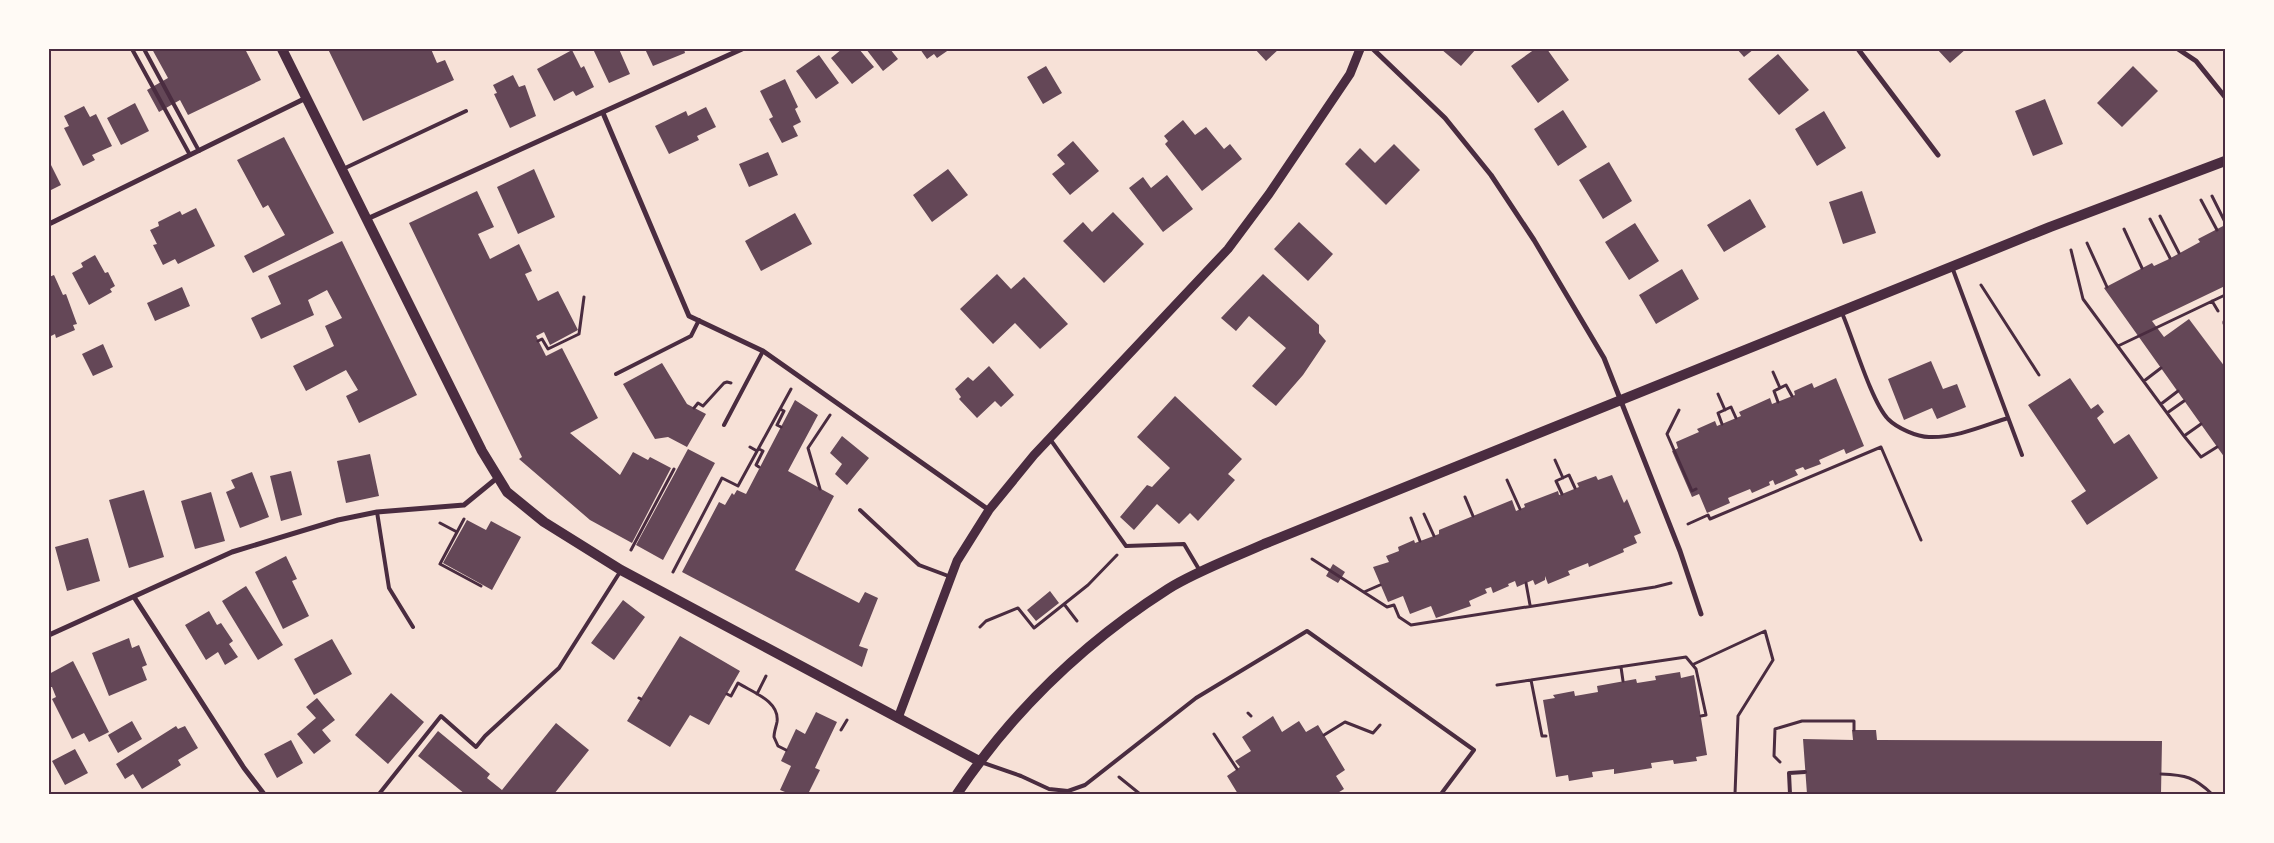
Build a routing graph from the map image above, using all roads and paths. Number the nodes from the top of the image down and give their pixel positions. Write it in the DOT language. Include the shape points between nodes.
graph roads {
  1 [pos="132,49"];
  2 [pos="144,49"];
  3 [pos="282,49"];
  4 [pos="742,49"];
  5 [pos="1360,49"];
  6 [pos="1373,49"];
  7 [pos="1858,49"];
  8 [pos="2178,49"];
  9 [pos="2225,97"];
  10 [pos="306,98"];
  11 [pos="466,112"];
  12 [pos="603,114"];
  13 [pos="199,151"];
  14 [pos="1938,154"];
  15 [pos="190,155"];
  16 [pos="2225,160"];
  17 [pos="342,170"];
  18 [pos="2212,196"];
  19 [pos="2201,200"];
  20 [pos="2160,216"];
  21 [pos="367,220"];
  22 [pos="2150,220"];
  23 [pos="2225,222"];
  24 [pos="49,224"];
  25 [pos="2124,229"];
  26 [pos="2217,230"];
  27 [pos="2088,243"];
  28 [pos="2070,250"];
  29 [pos="2179,253"];
  30 [pos="2170,258"];
  31 [pos="1952,267"];
  32 [pos="2142,268"];
  33 [pos="1980,285"];
  34 [pos="2107,287"];
  35 [pos="2225,295"];
  36 [pos="584,297"];
  37 [pos="1842,312"];
  38 [pos="698,320"];
  39 [pos="538,341"];
  40 [pos="2118,346"];
  41 [pos="762,351"];
  42 [pos="2161,368"];
  43 [pos="1773,372"];
  44 [pos="616,374"];
  45 [pos="2039,375"];
  46 [pos="2144,381"];
  47 [pos="730,382"];
  48 [pos="1780,388"];
  49 [pos="791,389"];
  50 [pos="2178,391"];
  51 [pos="1718,394"];
  52 [pos="1792,396"];
  53 [pos="1621,401"];
  54 [pos="2184,401"];
  55 [pos="1778,402"];
  56 [pos="2161,404"];
  57 [pos="694,408"];
  58 [pos="780,409"];
  59 [pos="1679,410"];
  60 [pos="1725,410"];
  61 [pos="2168,413"];
  62 [pos="830,414"];
  63 [pos="1736,418"];
  64 [pos="2008,418"];
  65 [pos="1722,424"];
  66 [pos="2201,424"];
  67 [pos="724,425"];
  68 [pos="781,427"];
  69 [pos="2184,436"];
  70 [pos="1050,439"];
  71 [pos="750,447"];
  72 [pos="2217,448"];
  73 [pos="758,450"];
  74 [pos="2022,455"];
  75 [pos="1555,460"];
  76 [pos="760,467"];
  77 [pos="674,469"];
  78 [pos="497,478"];
  79 [pos="1563,478"];
  80 [pos="1507,480"];
  81 [pos="1575,488"];
  82 [pos="1696,488"];
  83 [pos="820,489"];
  84 [pos="1562,494"];
  85 [pos="1465,497"];
  86 [pos="1520,509"];
  87 [pos="860,510"];
  88 [pos="989,510"];
  89 [pos="377,512"];
  90 [pos="1424,514"];
  91 [pos="1473,516"];
  92 [pos="464,518"];
  93 [pos="1411,518"];
  94 [pos="436,520"];
  95 [pos="1688,524"];
  96 [pos="457,532"];
  97 [pos="1434,536"];
  98 [pos="1921,540"];
  99 [pos="1420,541"];
  100 [pos="1126,546"];
  101 [pos="631,550"];
  102 [pos="1312,559"];
  103 [pos="621,570"];
  104 [pos="673,572"];
  105 [pos="1201,573"];
  106 [pos="951,577"];
  107 [pos="1526,583"];
  108 [pos="1671,583"];
  109 [pos="1380,585"];
  110 [pos="481,586"];
  111 [pos="1363,592"];
  112 [pos="134,597"];
  113 [pos="1064,604"];
  114 [pos="1530,605"];
  115 [pos="1700,614"];
  116 [pos="1077,621"];
  117 [pos="413,626"];
  118 [pos="980,627"];
  119 [pos="49,635"];
  120 [pos="1694,664"];
  121 [pos="1621,667"];
  122 [pos="766,676"];
  123 [pos="1531,680"];
  124 [pos="1623,681"];
  125 [pos="1497,685"];
  126 [pos="727,694"];
  127 [pos="757,694"];
  128 [pos="1701,716"];
  129 [pos="898,718"];
  130 [pos="847,720"];
  131 [pos="1380,724"];
  132 [pos="841,730"];
  133 [pos="1854,730"];
  134 [pos="1214,734"];
  135 [pos="1324,735"];
  136 [pos="1546,736"];
  137 [pos="786,750"];
  138 [pos="1774,756"];
  139 [pos="979,761"];
  140 [pos="1237,769"];
  141 [pos="1805,772"];
  142 [pos="2161,774"];
  143 [pos="1118,776"];
  144 [pos="264,794"];
  145 [pos="379,794"];
  146 [pos="957,794"];
  147 [pos="1140,794"];
  148 [pos="1441,794"];
  149 [pos="1735,794"];
  150 [pos="1790,794"];
  151 [pos="2212,794"];
  1 -- 15 [label="lane"];
  2 -- 13 [label="lane"];
  3 -- 10 [label="main road"];
  4 -- 12 [label="street"];
  5 -- 70 [label="street" via="1350,74 1228,249"];
  6 -- 53 [label="street" via="1445,118 1491,175 1604,358"];
  7 -- 14 [label="street"];
  8 -- 9 [label="street" via="2196,61"];
  10 -- 13 [label="street"];
  10 -- 17 [label="main road"];
  11 -- 17 [label="lane"];
  12 -- 21 [label="street" via="510,153"];
  12 -- 38 [label="street" via="689,316"];
  13 -- 15 [label="street"];
  15 -- 24 [label="street"];
  16 -- 31 [label="main road"];
  17 -- 21 [label="main road"];
  18 -- 23 [label="path"];
  19 -- 26 [label="path"];
  20 -- 29 [label="path"];
  21 -- 78 [label="main road"];
  22 -- 30 [label="path"];
  25 -- 32 [label="path"];
  27 -- 34 [label="path"];
  28 -- 40 [label="path" via="2083,299"];
  31 -- 37 [label="main road"];
  31 -- 64 [label="lane"];
  33 -- 45 [label="path"];
  35 -- 40 [label="path"];
  36 -- 39 [label="path" via="579,334 548,349 542,339"];
  37 -- 53 [label="main road"];
  37 -- 64 [label="lane" via="1877,402 1888,419 1906,431 1929,437 1964,432"];
  38 -- 41 [label="street"];
  38 -- 44 [label="lane" via="691,336"];
  40 -- 46 [label="path"];
  41 -- 67 [label="lane"];
  41 -- 88 [label="street"];
  42 -- 46 [label="path"];
  43 -- 48 [label="path"];
  46 -- 56 [label="path"];
  47 -- 57 [label="path" via="724,383 703,406 698,403"];
  48 -- 52 [label="path" via="1786,385"];
  48 -- 55 [label="path" via="1774,391"];
  49 -- 58 [label="path"];
  50 -- 56 [label="path"];
  51 -- 60 [label="path"];
  53 -- 105 [label="main road" via="1264,544"];
  53 -- 115 [label="street" via="1680,551"];
  54 -- 61 [label="path"];
  56 -- 61 [label="path"];
  58 -- 68 [label="path" via="784,411 777,425"];
  58 -- 73 [label="path"];
  59 -- 82 [label="path" via="1667,434 1692,490"];
  60 -- 63 [label="path" via="1730,407"];
  60 -- 65 [label="path" via="1718,413"];
  61 -- 69 [label="path"];
  62 -- 83 [label="path" via="808,448"];
  64 -- 74 [label="lane"];
  66 -- 69 [label="path"];
  69 -- 72 [label="path" via="2201,457"];
  70 -- 88 [label="street"];
  70 -- 100 [label="lane"];
  71 -- 73 [label="path"];
  73 -- 76 [label="path" via="763,451 756,465"];
  73 -- 104 [label="path" via="738,486 722,478"];
  75 -- 79 [label="path"];
  77 -- 101 [label="path"];
  78 -- 89 [label="street" via="464,504"];
  78 -- 103 [label="main road" via="507,492 544,522"];
  79 -- 81 [label="path" via="1569,475"];
  79 -- 84 [label="path" via="1556,481"];
  80 -- 86 [label="path"];
  85 -- 91 [label="path"];
  87 -- 106 [label="lane" via="919,565"];
  88 -- 106 [label="street" via="957,561"];
  89 -- 112 [label="street" via="338,520 232,552"];
  89 -- 117 [label="lane" via="388,588"];
  90 -- 97 [label="path"];
  92 -- 96 [label="path"];
  93 -- 99 [label="path"];
  94 -- 96 [label="path"];
  95 -- 98 [label="path" via="1708,515 1710,519 1881,446"];
  96 -- 110 [label="path" via="440,564"];
  100 -- 105 [label="lane" via="1184,544"];
  100 -- 113 [label="path" via="1088,585"];
  102 -- 111 [label="path"];
  103 -- 129 [label="main road"];
  103 -- 145 [label="lane" via="559,668 476,746 441,716"];
  105 -- 139 [label="main road" via="1170,588 1105,632 1019,714"];
  106 -- 129 [label="street"];
  107 -- 114 [label="path"];
  108 -- 114 [label="path"];
  109 -- 111 [label="path"];
  111 -- 114 [label="path" via="1387,607 1394,606 1399,617 1411,625"];
  112 -- 119 [label="street"];
  112 -- 144 [label="street"];
  113 -- 116 [label="path"];
  113 -- 118 [label="path" via="1034,628 1018,608 986,621"];
  120 -- 121 [label="path" via="1686,657"];
  120 -- 128 [label="path" via="1706,715"];
  120 -- 149 [label="path" via="1765,631 1773,660 1738,716"];
  121 -- 123 [label="path"];
  121 -- 124 [label="path"];
  122 -- 127 [label="path"];
  123 -- 125 [label="path"];
  123 -- 136 [label="path" via="1542,736"];
  126 -- 127 [label="path" via="731,696 738,683"];
  127 -- 137 [label="path" via="770,702 776,712 774,737 778,746"];
  129 -- 139 [label="main road"];
  130 -- 132 [label="path"];
  131 -- 135 [label="path" via="1373,733 1345,722"];
  133 -- 138 [label="path" via="1854,721 1802,721 1775,729"];
  134 -- 140 [label="path"];
  139 -- 146 [label="main road"];
  139 -- 148 [label="lane" via="1049,789 1068,791 1085,785 1196,698 1307,631 1474,750"];
  141 -- 150 [label="lane" via="1790,773"];
  142 -- 151 [label="path" via="2183,775 2198,781"];
  143 -- 147 [label="path"];
}
